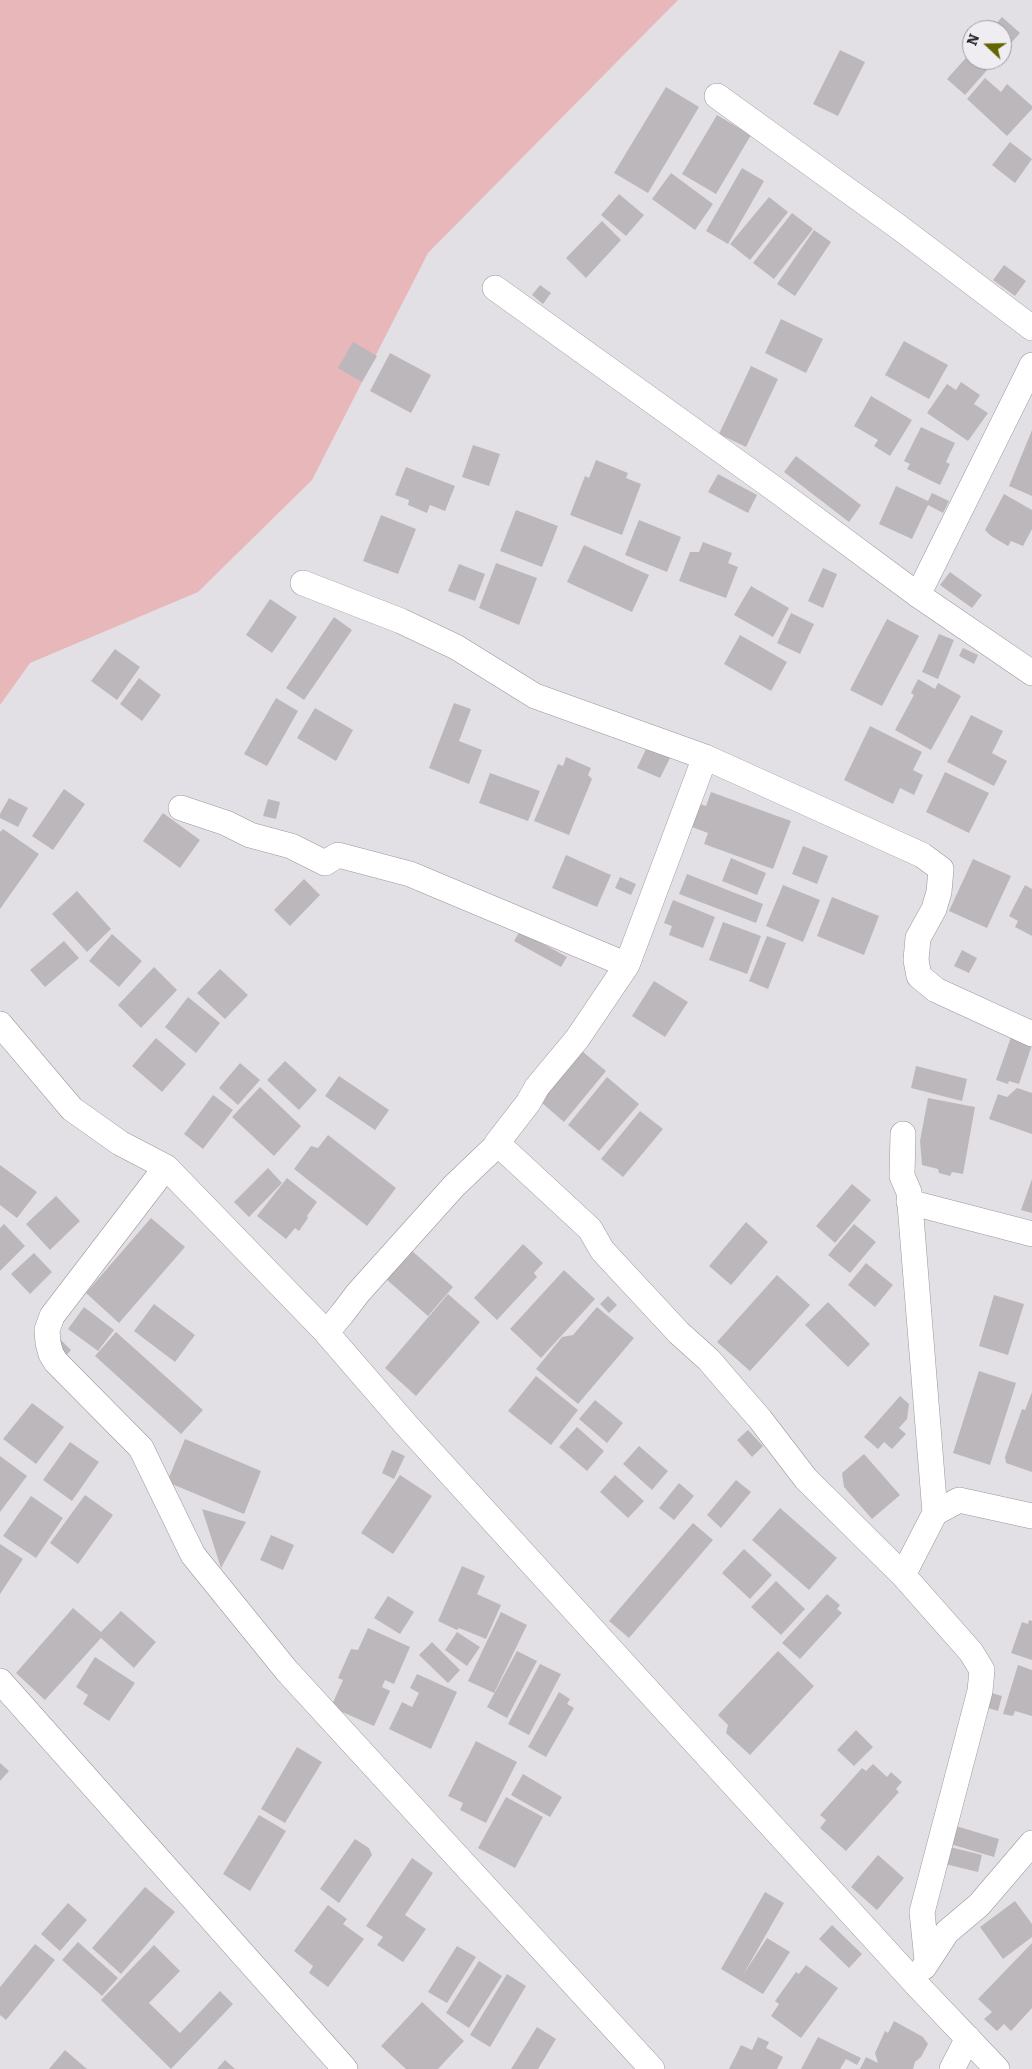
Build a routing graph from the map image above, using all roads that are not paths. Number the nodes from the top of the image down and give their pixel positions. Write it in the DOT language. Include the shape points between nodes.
graph roads {
  1 [pos="716,96"];
  2 [pos="495,288"];
  3 [pos="1032,328"];
  4 [pos="1032,365"];
  5 [pos="304,583"];
  6 [pos="918,595"];
  7 [pos="1032,673"];
  8 [pos="705,757"];
  9 [pos="181,808"];
  10 [pos="627,964"];
  11 [pos="0,1024"];
  12 [pos="1032,1034"];
  13 [pos="903,1134"];
  14 [pos="497,1143"];
  15 [pos="166,1166"];
  16 [pos="909,1202"];
  17 [pos="1032,1234"];
  18 [pos="324,1330"];
  19 [pos="935,1513"];
  20 [pos="1032,1516"];
  21 [pos="902,1575"];
  22 [pos="0,1681"];
  23 [pos="1032,1843"];
  24 [pos="927,1960"];
  25 [pos="917,1985"];
  26 [pos="968,2038"];
  27 [pos="345,2069"];
  28 [pos="652,2069"];
  29 [pos="952,2069"];
  30 [pos="997,2069"];
  1 -- 3 [label="street"];
  2 -- 6 [label="street"];
  4 -- 6 [label="street"];
  5 -- 8 [label="street" via="401,621 456,647 535,696"];
  6 -- 7 [label="street"];
  8 -- 10 [label="street"];
  8 -- 12 [label="street" via="922,854 941,869 934,909 918,938 916,960 919,976 936,990"];
  9 -- 10 [label="street" via="250,835 290,846 325,863 338,855 410,874"];
  10 -- 14 [label="street" via="577,1039"];
  11 -- 15 [label="street" via="72,1109 120,1143"];
  13 -- 16 [label="street" via="902,1176"];
  14 -- 18 [label="street" via="454,1186 332,1326"];
  14 -- 21 [label="street" via="590,1229 602,1250 721,1374 806,1479"];
  15 -- 18 [label="street"];
  15 -- 28 [label="street" via="52,1316 47,1330 51,1354 141,1448 194,1555 287,1670"];
  16 -- 17 [label="street"];
  16 -- 19 [label="street"];
  18 -- 25 [label="street" via="414,1434"];
  19 -- 20 [label="street" via="958,1500"];
  19 -- 21 [label="street"];
  21 -- 24 [label="street" via="971,1652 982,1670 980,1690 922,1912"];
  22 -- 27 [label="street"];
  23 -- 24 [label="street" via="978,1905 947,1932"];
  24 -- 25 [label="street"];
  25 -- 26 [label="street"];
  26 -- 29 [label="street"];
  26 -- 30 [label="street"];
}
